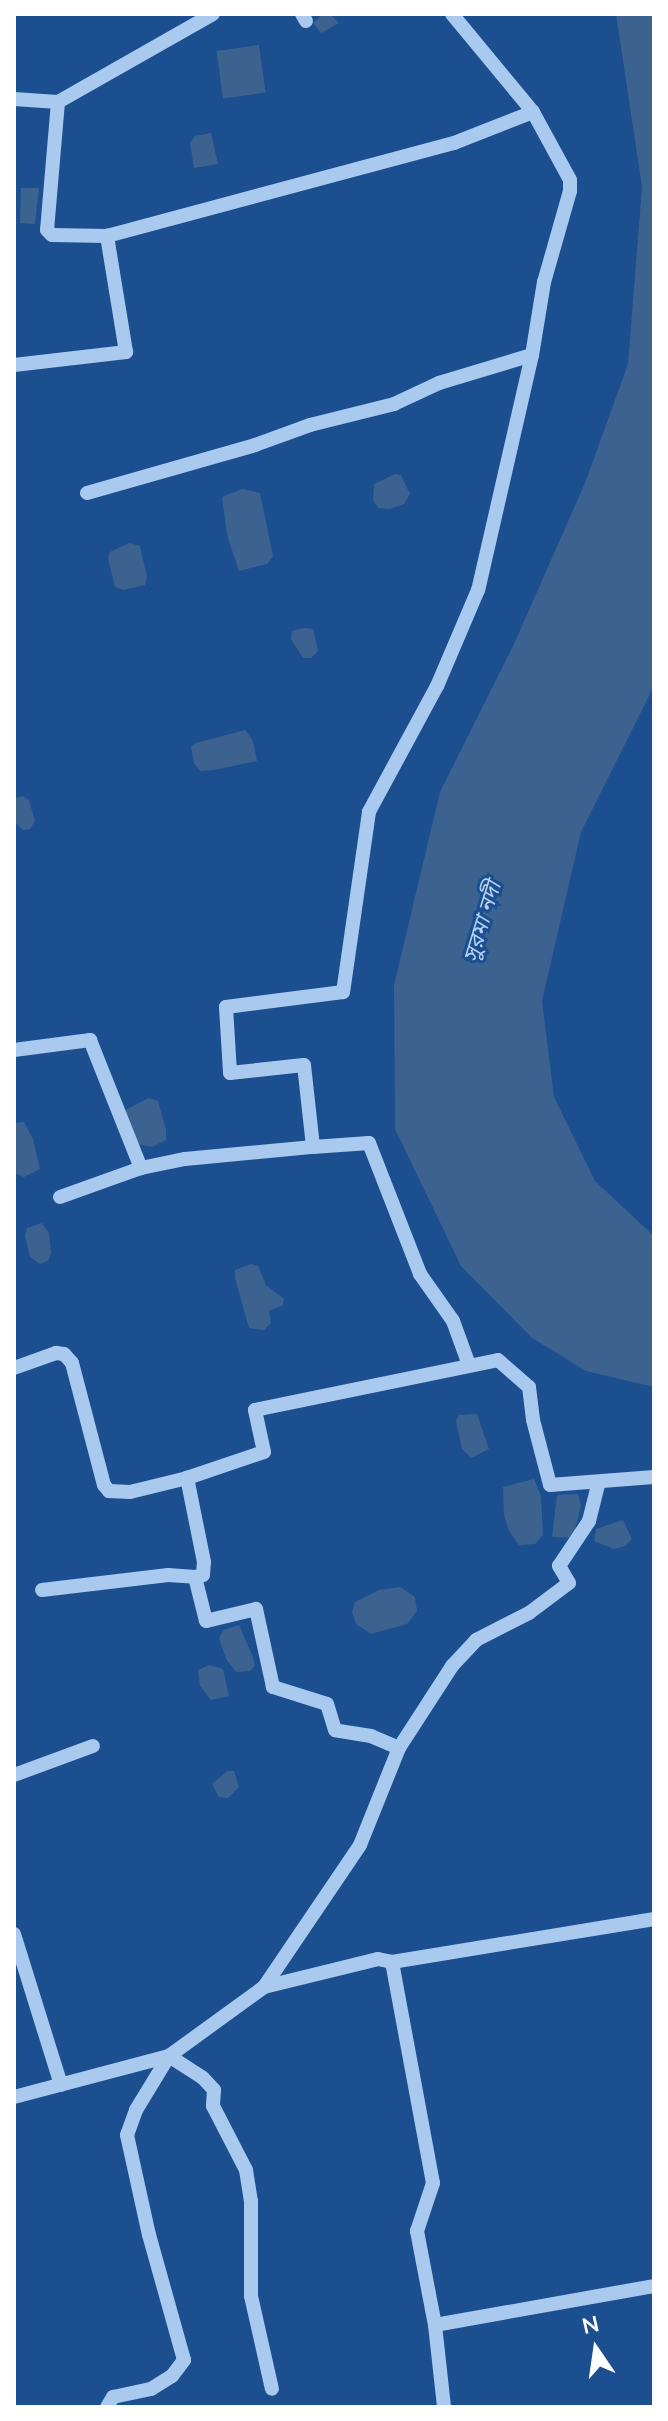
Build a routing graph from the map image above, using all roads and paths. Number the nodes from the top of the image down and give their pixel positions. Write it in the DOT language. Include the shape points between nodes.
graph roads {
  1 [pos="213,14"];
  2 [pos="452,14"];
  3 [pos="14,99"];
  4 [pos="58,102"];
  5 [pos="533,112"];
  6 [pos="107,236"];
  7 [pos="532,355"];
  8 [pos="14,365"];
  9 [pos="87,493"];
  10 [pos="14,1050"];
  11 [pos="313,1147"];
  12 [pos="141,1168"];
  13 [pos="60,1197"];
  14 [pos="469,1365"];
  15 [pos="14,1368"];
  16 [pos="654,1477"];
  17 [pos="187,1478"];
  18 [pos="598,1484"];
  19 [pos="195,1577"];
  20 [pos="42,1590"];
  21 [pos="93,1746"];
  22 [pos="399,1748"];
  23 [pos="14,1775"];
  24 [pos="654,1919"];
  25 [pos="14,1934"];
  26 [pos="392,1962"];
  27 [pos="264,1987"];
  28 [pos="169,2056"];
  29 [pos="61,2085"];
  30 [pos="14,2097"];
  31 [pos="654,2286"];
  32 [pos="435,2325"];
  33 [pos="272,2389"];
  34 [pos="107,2407"];
  35 [pos="444,2407"];
  1 -- 4 [label="street"];
  2 -- 5 [label="street"];
  3 -- 4 [label="street"];
  4 -- 6 [label="street" via="47,230 52,235"];
  5 -- 6 [label="street" via="454,143"];
  5 -- 7 [label="street" via="570,180 570,191 544,282"];
  6 -- 8 [label="street" via="126,352"];
  7 -- 9 [label="street" via="439,383 394,404"];
  7 -- 11 [label="street" via="478,590 437,686 369,812 343,992 226,1007 230,1073 304,1065"];
  10 -- 12 [label="street" via="90,1040"];
  11 -- 12 [label="street"];
  11 -- 14 [label="street" via="369,1143 420,1274 453,1321"];
  12 -- 13 [label="street"];
  14 -- 17 [label="street" via="255,1410 264,1452"];
  14 -- 18 [label="street" via="498,1360 529,1387 550,1485"];
  15 -- 17 [label="street" via="56,1353 72,1363 109,1491 130,1492"];
  16 -- 18 [label="street"];
  17 -- 19 [label="street" via="204,1562 203,1575"];
  18 -- 22 [label="street" via="589,1521 559,1566 569,1583 529,1613 476,1640 452,1666"];
  19 -- 20 [label="street" via="168,1575"];
  19 -- 22 [label="street" via="206,1621 256,1609 273,1687 327,1704 335,1730"];
  21 -- 23 [label="street"];
  22 -- 27 [label="street" via="360,1845"];
  24 -- 26 [label="street"];
  25 -- 29 [label="street"];
  26 -- 27 [label="street" via="378,1959"];
  26 -- 32 [label="street" via="433,2183 417,2231"];
  27 -- 28 [label="street"];
  28 -- 29 [label="street"];
  28 -- 33 [label="street" via="214,2090 213,2106 246,2170 251,2296"];
  28 -- 34 [label="street" via="127,2135 184,2360 172,2376 151,2389 113,2397"];
  29 -- 30 [label="street"];
  31 -- 32 [label="street"];
  32 -- 35 [label="street"];
}
